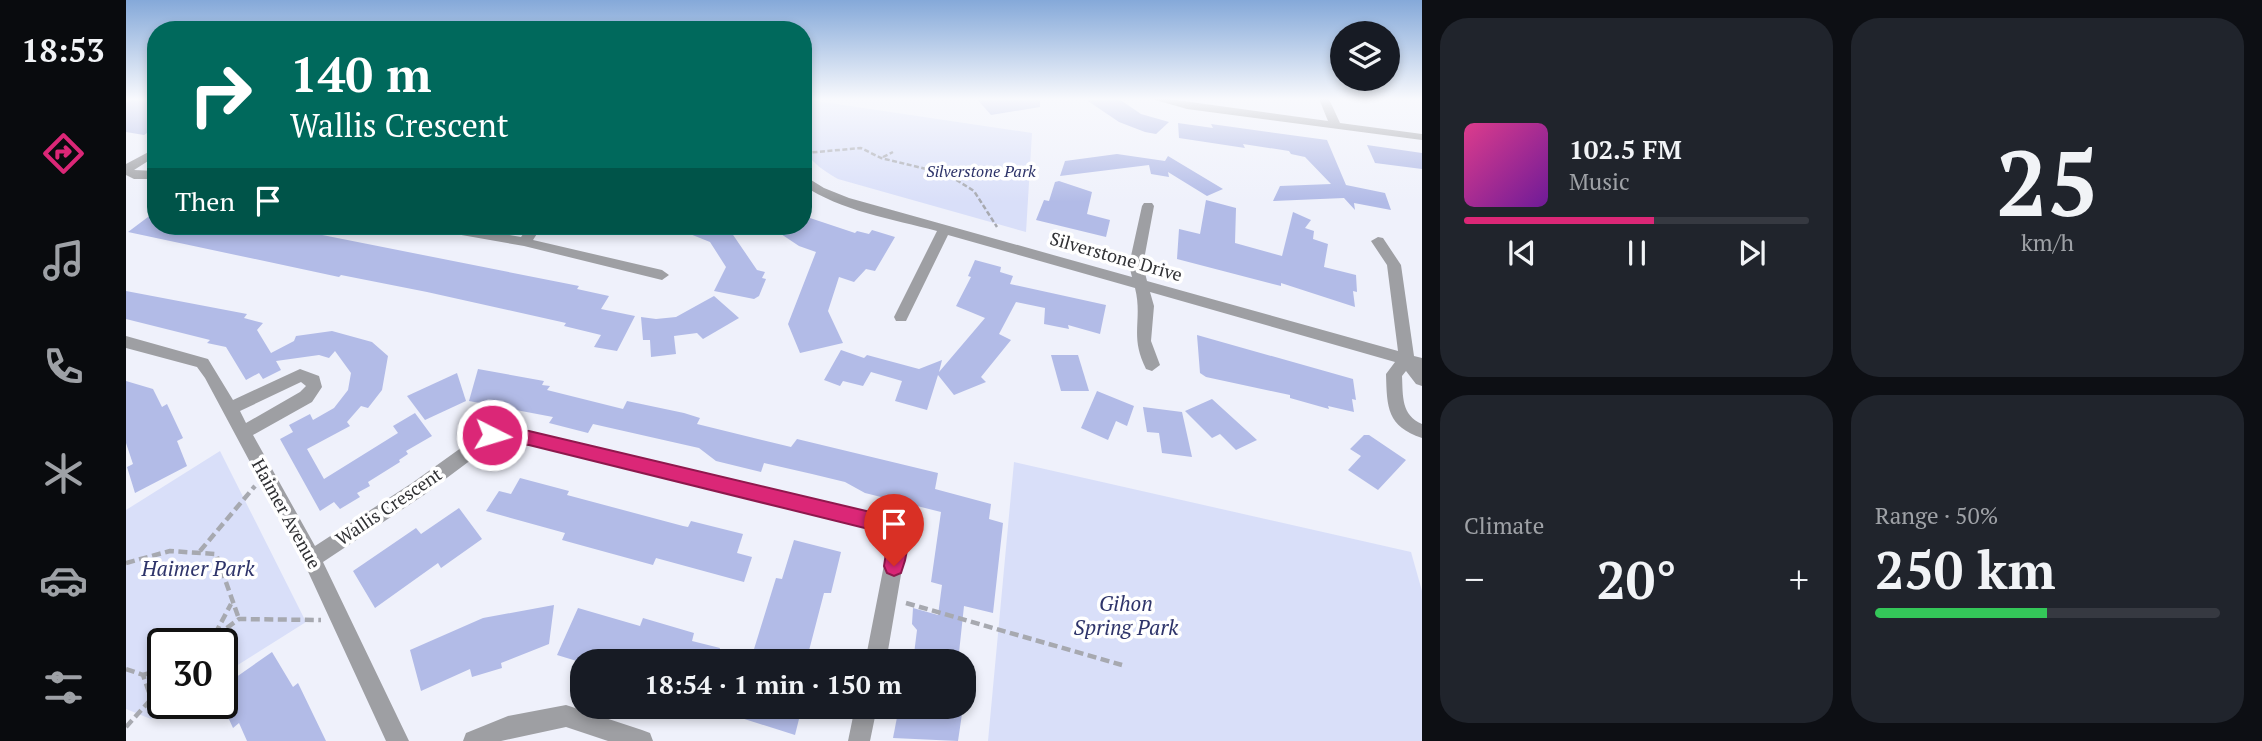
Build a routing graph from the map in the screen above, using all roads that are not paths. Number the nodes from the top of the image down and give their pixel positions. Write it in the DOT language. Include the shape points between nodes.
graph roads {
  1 [pos="1395,134"];
  2 [pos="1422,137"];
  3 [pos="147,156"];
  4 [pos="147,175"];
  5 [pos="812,185"];
  6 [pos="1149,206"];
  7 [pos="944,230"];
  8 [pos="484,235"];
  9 [pos="529,235"];
  10 [pos="1378,241"];
  11 [pos="524,242"];
  12 [pos="662,275"];
  13 [pos="1142,284"];
  14 [pos="901,317"];
  15 [pos="126,342"];
  16 [pos="1415,362"];
  17 [pos="1152,365"];
  18 [pos="1422,380"];
  19 [pos="229,409"];
  20 [pos="1422,430"];
  21 [pos="242,433"];
  22 [pos="312,559"];
  23 [pos="878,649"];
  24 [pos="864,719"];
  25 [pos="398,741"];
  26 [pos="474,741"];
  27 [pos="642,741"];
  28 [pos="859,741"];
  1 -- 2 [label="street"];
  3 -- 4 [label="street" via="127,171"];
  5 -- 7 [label="street, Silverstone Drive" via="845,201"];
  6 -- 13 [label="street" via="1136,261"];
  7 -- 13 [label="street, Silverstone Drive"];
  7 -- 14 [label="street"];
  8 -- 11 [label="street"];
  9 -- 11 [label="street"];
  10 -- 16 [label="street" via="1394,265"];
  11 -- 12 [label="street"];
  13 -- 16 [label="street, Silverstone Drive"];
  13 -- 17 [label="street" via="1147,306 1143,341"];
  15 -- 19 [label="street, Haimer Avenue" via="202,363"];
  16 -- 18 [label="street"];
  16 -- 20 [label="street" via="1394,374 1396,414"];
  19 -- 21 [label="street, Haimer Avenue"];
  19 -- 21 [label="street" via="300,375 313,380 314,387 306,397"];
  21 -- 22 [label="street, Haimer Avenue"];
  22 -- 23 [label="street, Wallis Crescent" via="492,435 529,438 900,528"];
  22 -- 25 [label="street, Haimer Avenue"];
  24 -- 28 [label="street"];
  26 -- 27 [label="street" via="508,727 566,716"];
}
